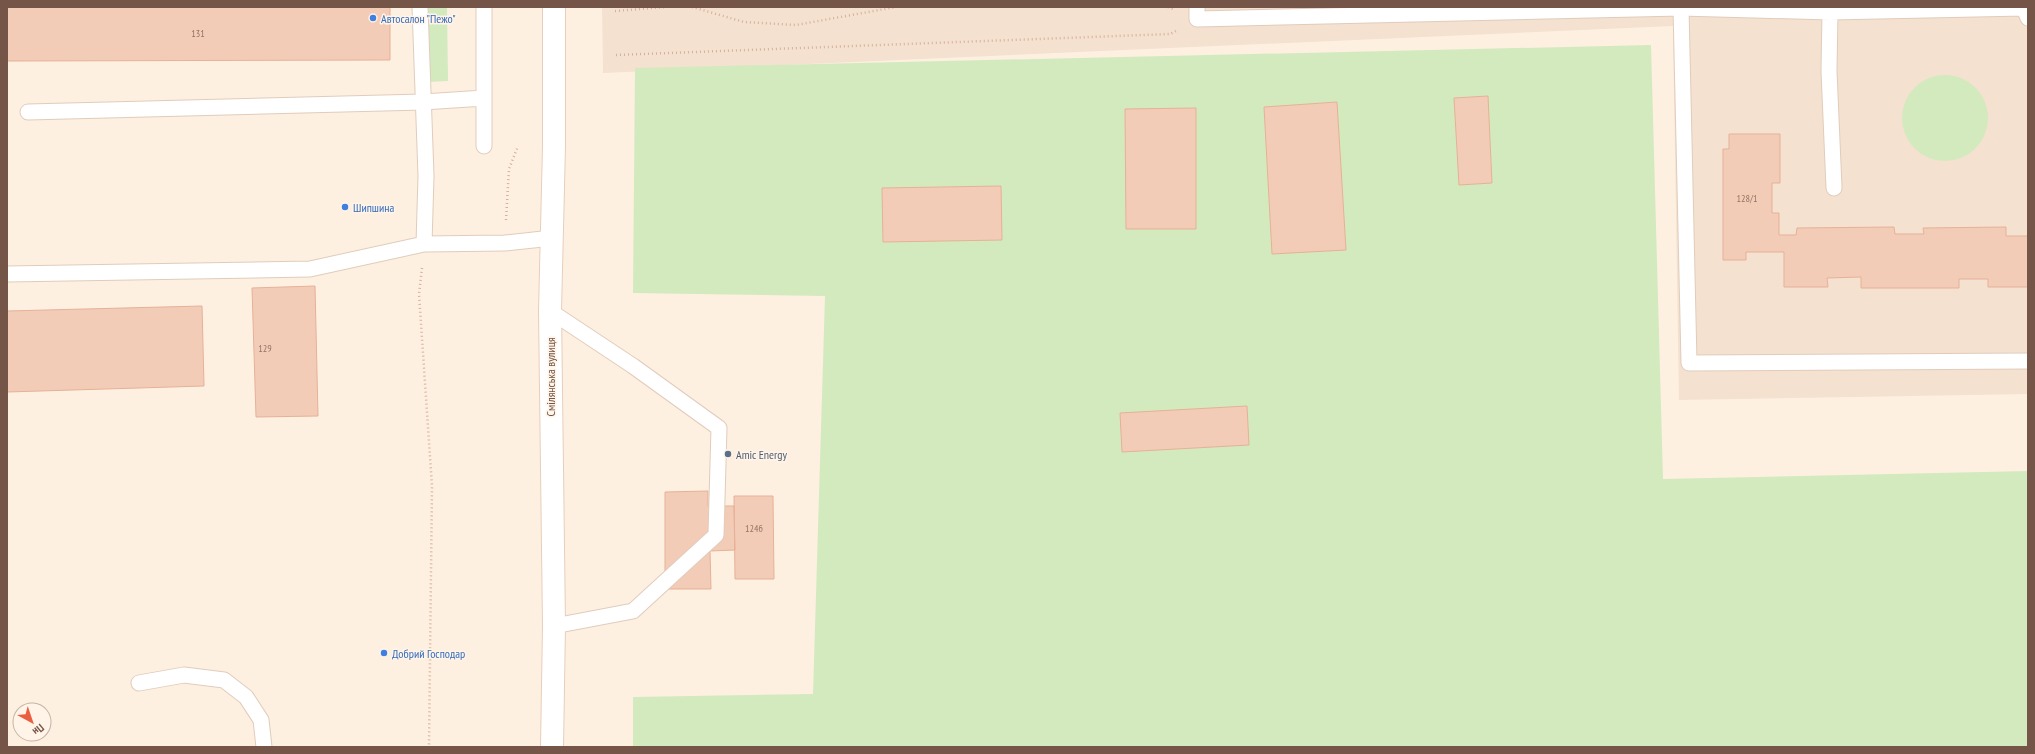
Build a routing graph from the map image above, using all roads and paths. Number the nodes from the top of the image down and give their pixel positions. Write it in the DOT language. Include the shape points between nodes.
graph roads {
  1 [pos="420,7"];
  2 [pos="484,7"];
  3 [pos="554,7"];
  4 [pos="619,7"];
  5 [pos="666,7"];
  6 [pos="692,7"];
  7 [pos="896,7"];
  8 [pos="1168,7"];
  9 [pos="1681,8"];
  10 [pos="1173,9"];
  11 [pos="1830,12"];
  12 [pos="1197,13"];
  13 [pos="2028,18"];
  14 [pos="616,56"];
  15 [pos="484,98"];
  16 [pos="423,102"];
  17 [pos="28,112"];
  18 [pos="484,146"];
  19 [pos="518,146"];
  20 [pos="1834,188"];
  21 [pos="552,238"];
  22 [pos="505,243"];
  23 [pos="424,244"];
  24 [pos="7,274"];
  25 [pos="550,311"];
  26 [pos="2028,361"];
  27 [pos="554,626"];
  28 [pos="139,683"];
  29 [pos="264,747"];
  30 [pos="429,747"];
  31 [pos="552,747"];
  1 -- 16 [label="lane"];
  2 -- 15 [label="lane"];
  3 -- 21 [label="main road, Смілянська вулиця"];
  4 -- 5 [label="path" via="615,11"];
  6 -- 7 [label="path" via="744,22 796,25"];
  8 -- 10 [label="path"];
  9 -- 11 [label="lane"];
  9 -- 12 [label="lane"];
  9 -- 26 [label="lane" via="1689,363"];
  11 -- 13 [label="lane" via="2024,8"];
  11 -- 20 [label="lane" via="1829,71"];
  12 -- 14 [label="path" via="1170,34"];
  15 -- 16 [label="lane"];
  15 -- 18 [label="lane"];
  16 -- 17 [label="lane"];
  16 -- 23 [label="lane" via="426,176"];
  19 -- 22 [label="path" via="509,169"];
  21 -- 22 [label="lane"];
  21 -- 25 [label="main road, Смілянська вулиця"];
  22 -- 23 [label="lane"];
  23 -- 24 [label="lane" via="310,269"];
  23 -- 30 [label="path" via="419,294 432,486"];
  25 -- 27 [label="main road, Смілянська вулиця"];
  25 -- 27 [label="lane" via="633,366 719,428 716,536 633,611"];
  27 -- 31 [label="main road, Смілянська вулиця"];
  28 -- 29 [label="lane" via="184,675 224,680 246,697 261,720"];
}
